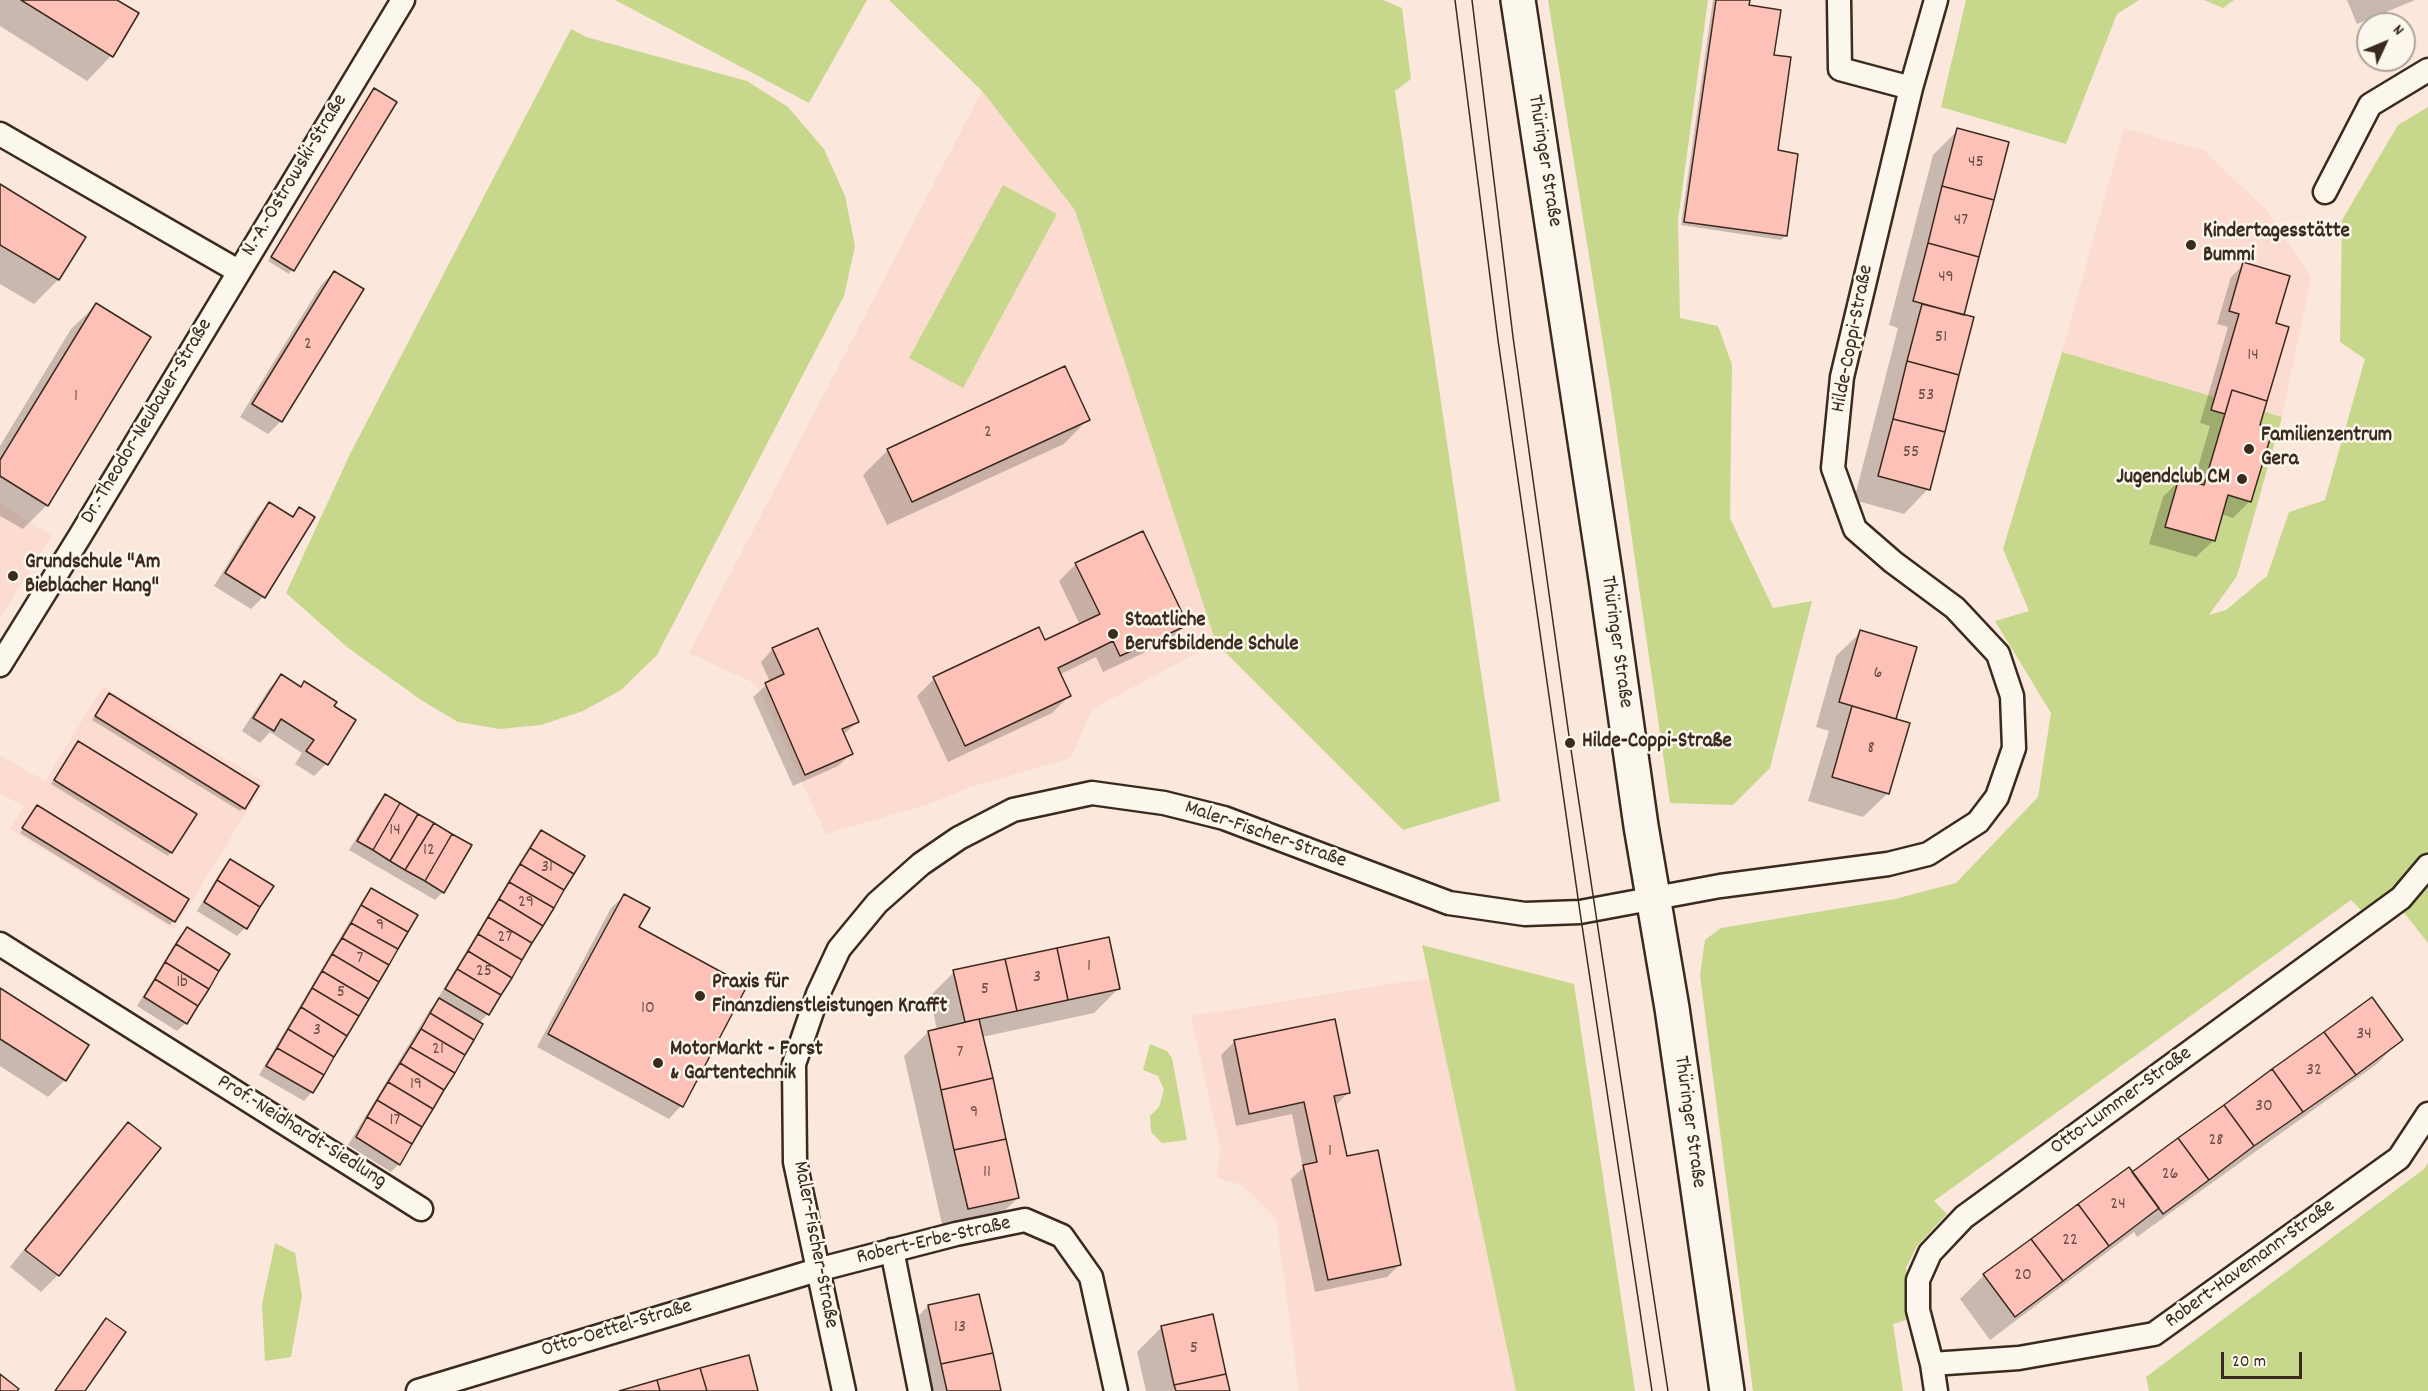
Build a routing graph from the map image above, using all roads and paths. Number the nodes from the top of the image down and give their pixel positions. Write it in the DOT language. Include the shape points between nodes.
graph roads {
  1 [pos="403,0"];
  2 [pos="1518,0"];
  3 [pos="1839,0"];
  4 [pos="1936,0"];
  5 [pos="2428,70"];
  6 [pos="1911,88"];
  7 [pos="0,134"];
  8 [pos="2325,192"];
  9 [pos="238,271"];
  10 [pos="0,665"];
  11 [pos="2428,866"];
  12 [pos="1653,899"];
  13 [pos="0,944"];
  14 [pos="2428,1114"];
  15 [pos="422,1209"];
  16 [pos="892,1250"];
  17 [pos="817,1270"];
  18 [pos="1932,1364"];
  19 [pos="418,1391"];
  20 [pos="844,1391"];
  21 [pos="920,1391"];
  22 [pos="1116,1391"];
  23 [pos="1727,1391"];
  24 [pos="1936,1391"];
  1 -- 9 [label="street, N.-A.-Ostrowski-Straße"];
  2 -- 12 [label="main road, Thüringer Straße"];
  3 -- 6 [label="street" via="1840,69"];
  4 -- 6 [label="street, Hilde-Coppi-Straße"];
  5 -- 8 [label="street" via="2370,105"];
  6 -- 12 [label="street, Hilde-Coppi-Straße" via="1842,377 1833,468 1854,529 1955,609 1998,654 2012,696 2014,748 1997,797 1978,822 1928,854 1888,864"];
  7 -- 9 [label="street, N.-A.-Ostrowski-Straße"];
  9 -- 10 [label="street, Dr.-Theodor-Neubauer-Straße"];
  11 -- 18 [label="street, Otto-Lummer-Straße" via="2401,898 1964,1217 1930,1253 1918,1280 1918,1310"];
  12 -- 17 [label="street, Maler-Fischer-Straße" via="1559,914 1514,913 1449,903 1224,818 1164,803 1092,794 1013,810 959,837 877,903 839,949 818,994 794,1064 795,1162"];
  12 -- 23 [label="main road, Thüringer Straße"];
  13 -- 15 [label="street, Prof.-Neidhardt-Siedlung"];
  14 -- 18 [label="street, Robert-Havemann-Straße" via="2399,1158 2154,1334 2019,1358"];
  16 -- 17 [label="street, Robert-Erbe-Straße"];
  16 -- 21 [label="street"];
  16 -- 22 [label="street, Robert-Erbe-Straße" via="1025,1220 1062,1236 1091,1277"];
  17 -- 19 [label="street, Otto-Oettel-Straße"];
  17 -- 20 [label="street, Maler-Fischer-Straße"];
  18 -- 24 [label="street, Otto-Lummer-Straße"];
}
